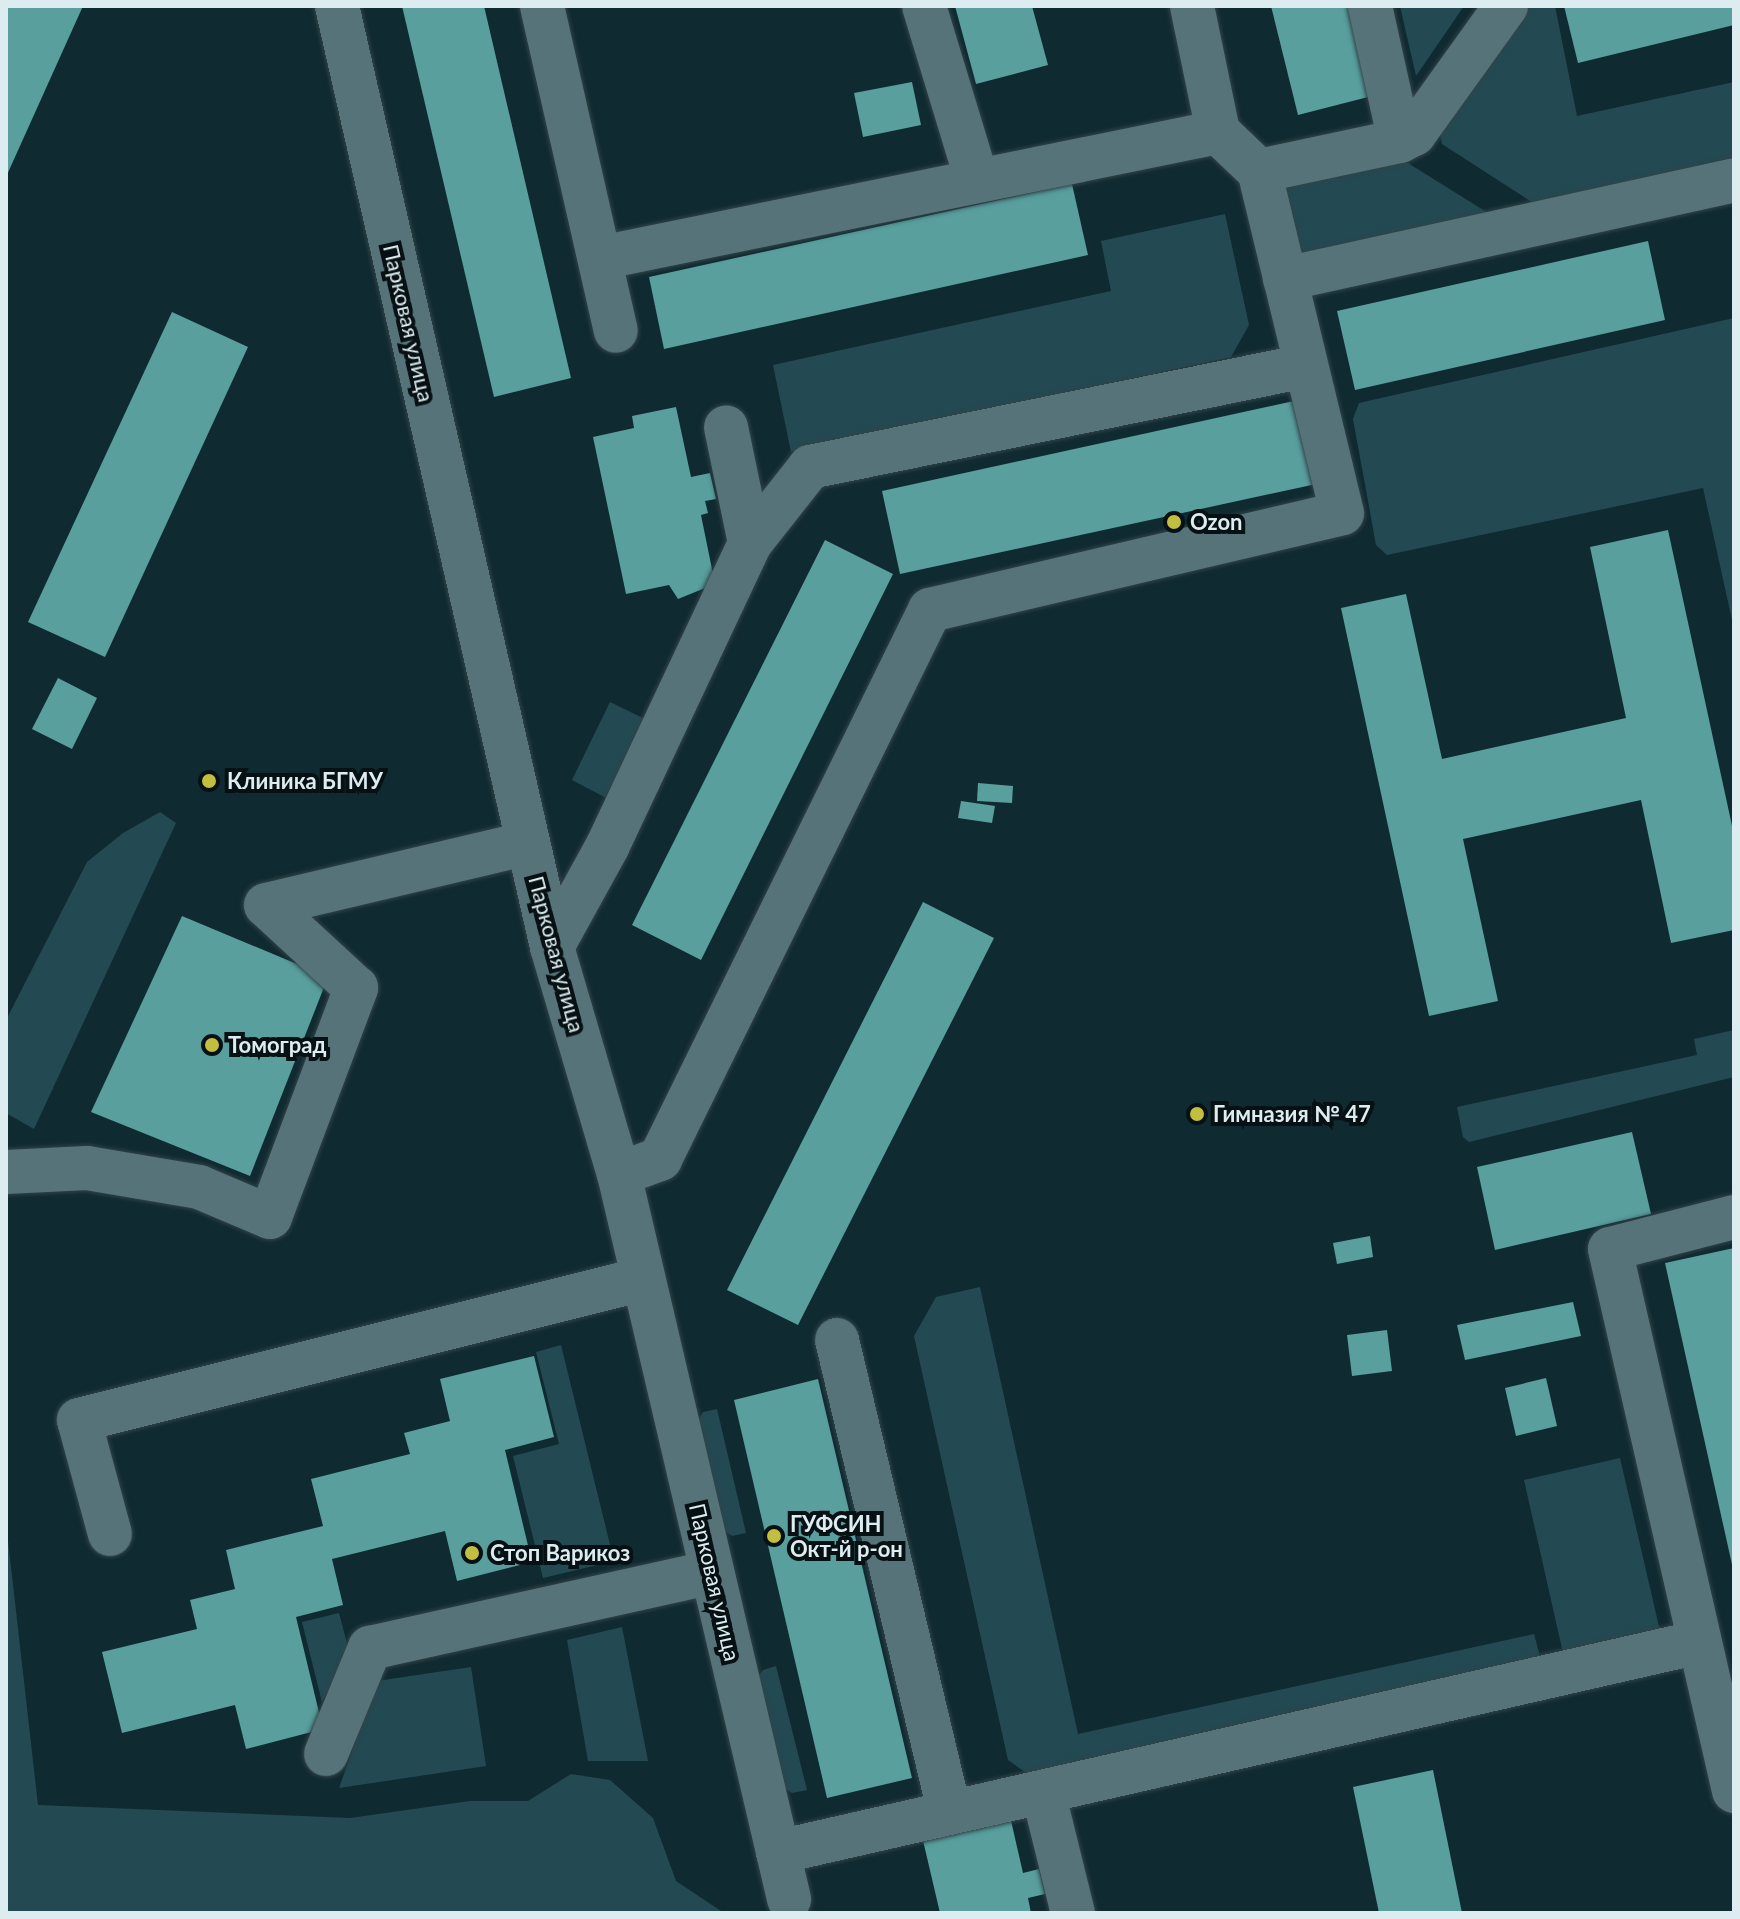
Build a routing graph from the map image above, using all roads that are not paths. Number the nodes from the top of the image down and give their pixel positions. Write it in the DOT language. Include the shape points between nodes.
graph roads {
  1 [pos="337,6"];
  2 [pos="542,6"];
  3 [pos="924,6"];
  4 [pos="1192,6"];
  5 [pos="1370,6"];
  6 [pos="1506,6"];
  7 [pos="1218,132"];
  8 [pos="1400,141"];
  9 [pos="1259,171"];
  10 [pos="977,180"];
  11 [pos="1734,180"];
  12 [pos="600,258"];
  13 [pos="1285,279"];
  14 [pos="616,331"];
  15 [pos="1305,366"];
  16 [pos="726,427"];
  17 [pos="750,543"];
  18 [pos="528,843"];
  19 [pos="552,947"];
  20 [pos="6,1172"];
  21 [pos="619,1174"];
  22 [pos="1734,1217"];
  23 [pos="643,1279"];
  24 [pos="837,1340"];
  25 [pos="110,1534"];
  26 [pos="712,1572"];
  27 [pos="1699,1642"];
  28 [pos="326,1754"];
  29 [pos="1734,1791"];
  30 [pos="1043,1792"];
  31 [pos="950,1813"];
  32 [pos="778,1852"];
  33 [pos="789,1899"];
  34 [pos="1073,1913"];
  1 -- 18 [label="street, Парковая улица"];
  2 -- 12 [label="street"];
  3 -- 10 [label="street"];
  4 -- 7 [label="street"];
  5 -- 8 [label="street"];
  6 -- 8 [label="street" via="1414,134"];
  7 -- 9 [label="street"];
  7 -- 10 [label="street"];
  8 -- 9 [label="street"];
  9 -- 13 [label="street"];
  10 -- 12 [label="street"];
  11 -- 13 [label="street"];
  12 -- 14 [label="street"];
  13 -- 15 [label="street"];
  15 -- 17 [label="street" via="810,467"];
  15 -- 21 [label="street" via="1342,513 930,610 660,1159"];
  16 -- 17 [label="street"];
  17 -- 19 [label="street" via="608,845"];
  18 -- 19 [label="street, Парковая улица"];
  18 -- 20 [label="street" via="266,905 356,988 270,1217 199,1187 87,1168"];
  19 -- 21 [label="street, Парковая улица"];
  21 -- 23 [label="street, Парковая улица"];
  22 -- 27 [label="street" via="1610,1249"];
  23 -- 25 [label="street" via="79,1420"];
  23 -- 26 [label="street, Парковая улица"];
  24 -- 31 [label="street"];
  26 -- 28 [label="street" via="370,1648"];
  26 -- 32 [label="street, Парковая улица"];
  27 -- 29 [label="street"];
  27 -- 30 [label="street"];
  30 -- 31 [label="street"];
  30 -- 34 [label="street"];
  31 -- 32 [label="street"];
  32 -- 33 [label="street, Парковая улица"];
}
